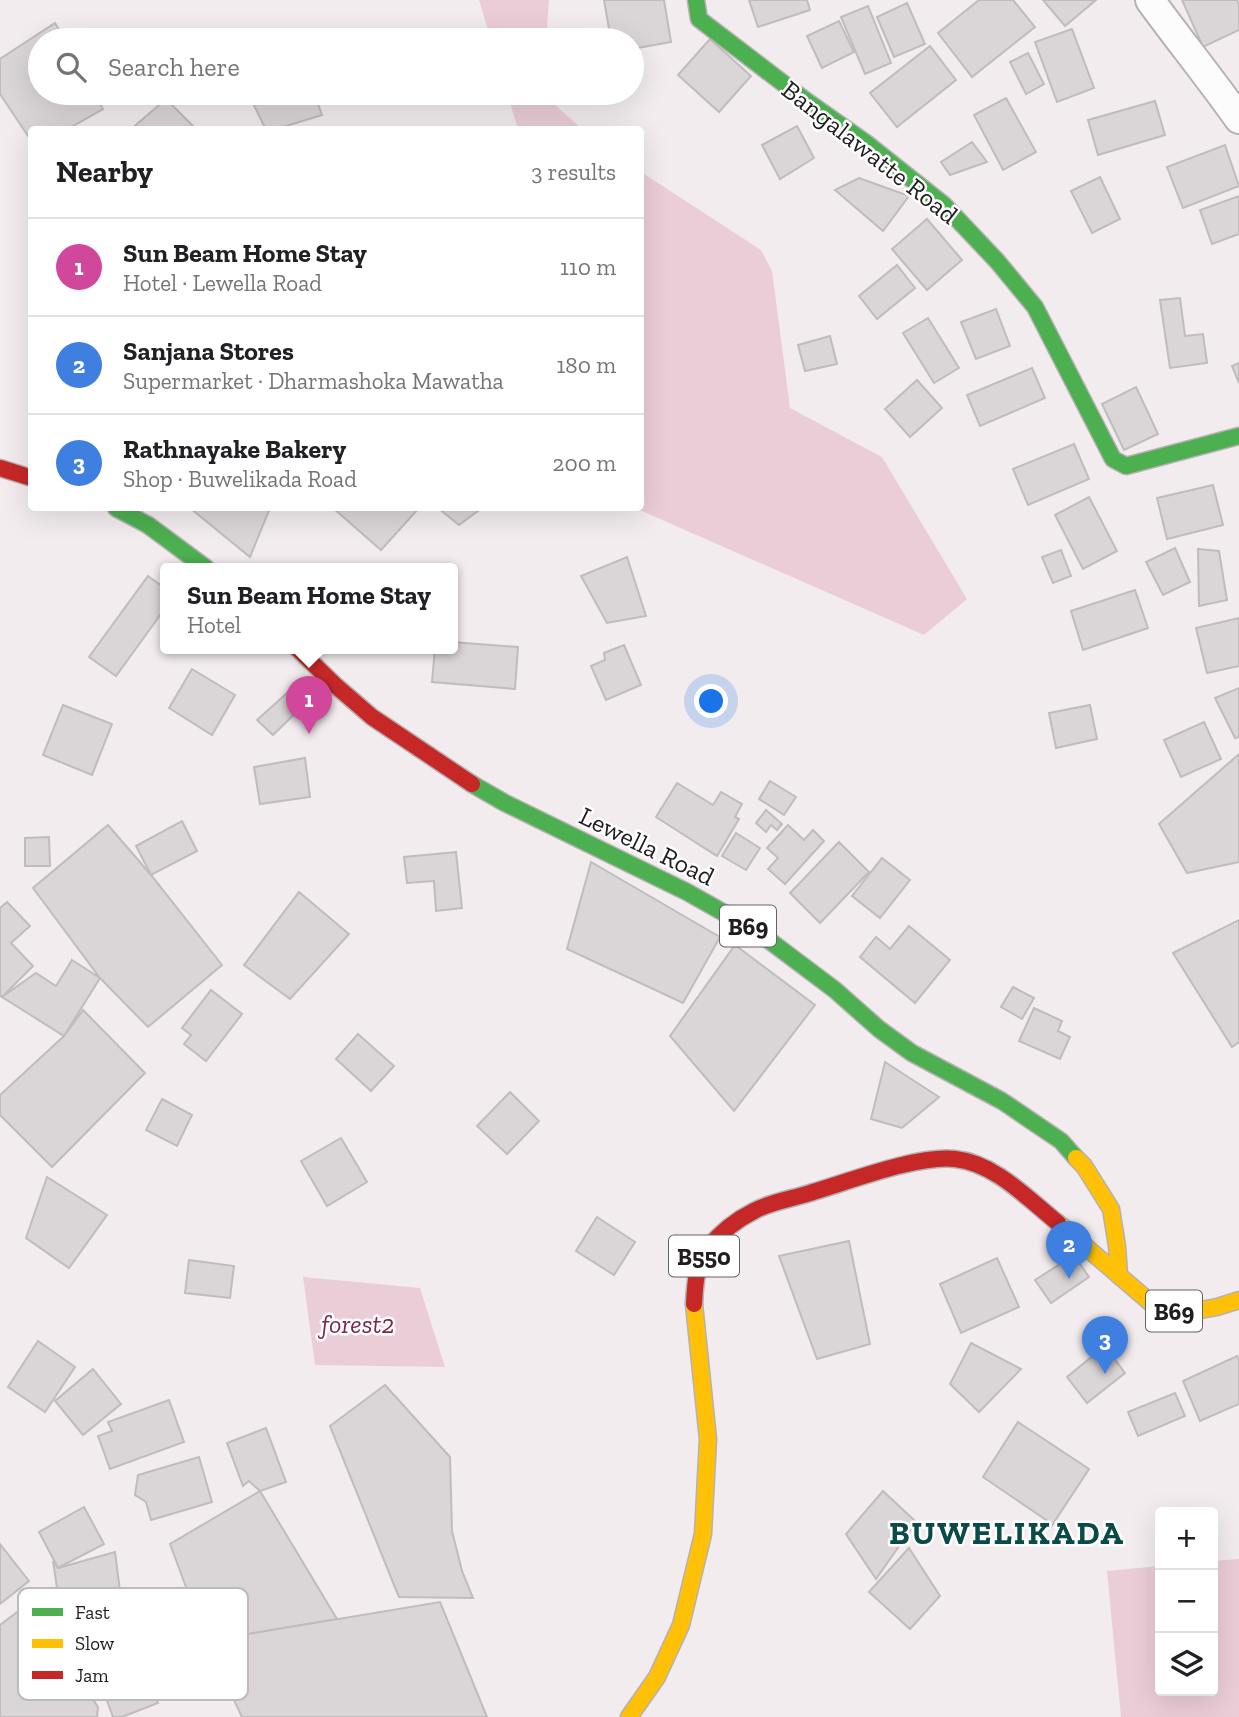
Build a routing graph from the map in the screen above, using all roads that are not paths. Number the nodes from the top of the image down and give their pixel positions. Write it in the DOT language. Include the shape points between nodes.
graph roads {
  1 [pos="696,0"];
  2 [pos="1150,0"];
  3 [pos="1239,119"];
  4 [pos="1239,436"];
  5 [pos="0,468"];
  6 [pos="28,477"];
  7 [pos="121,511"];
  8 [pos="199,563"];
  9 [pos="303,654"];
  10 [pos="1119,1275"];
  11 [pos="1239,1300"];
  12 [pos="629,1717"];
  1 -- 4 [label="main road, Bangalawatte Road" via="699,19 944,205 997,261 1035,307 1113,459 1126,466"];
  2 -- 3 [label="street"];
  5 -- 6 [label="main road"];
  7 -- 8 [label="main road"];
  9 -- 10 [label="main road, Lewella Road / B69" via="372,717 467,781 730,915 835,990 912,1053 1002,1101 1061,1141 1084,1166 1111,1209"];
  10 -- 11 [label="main road, B69" via="1162,1309 1191,1311"];
  10 -- 12 [label="main road, B550" via="1001,1177 956,1159 897,1167 755,1210 727,1228 706,1250 696,1273 693,1310 708,1439 703,1534 681,1625 657,1677"];
}
